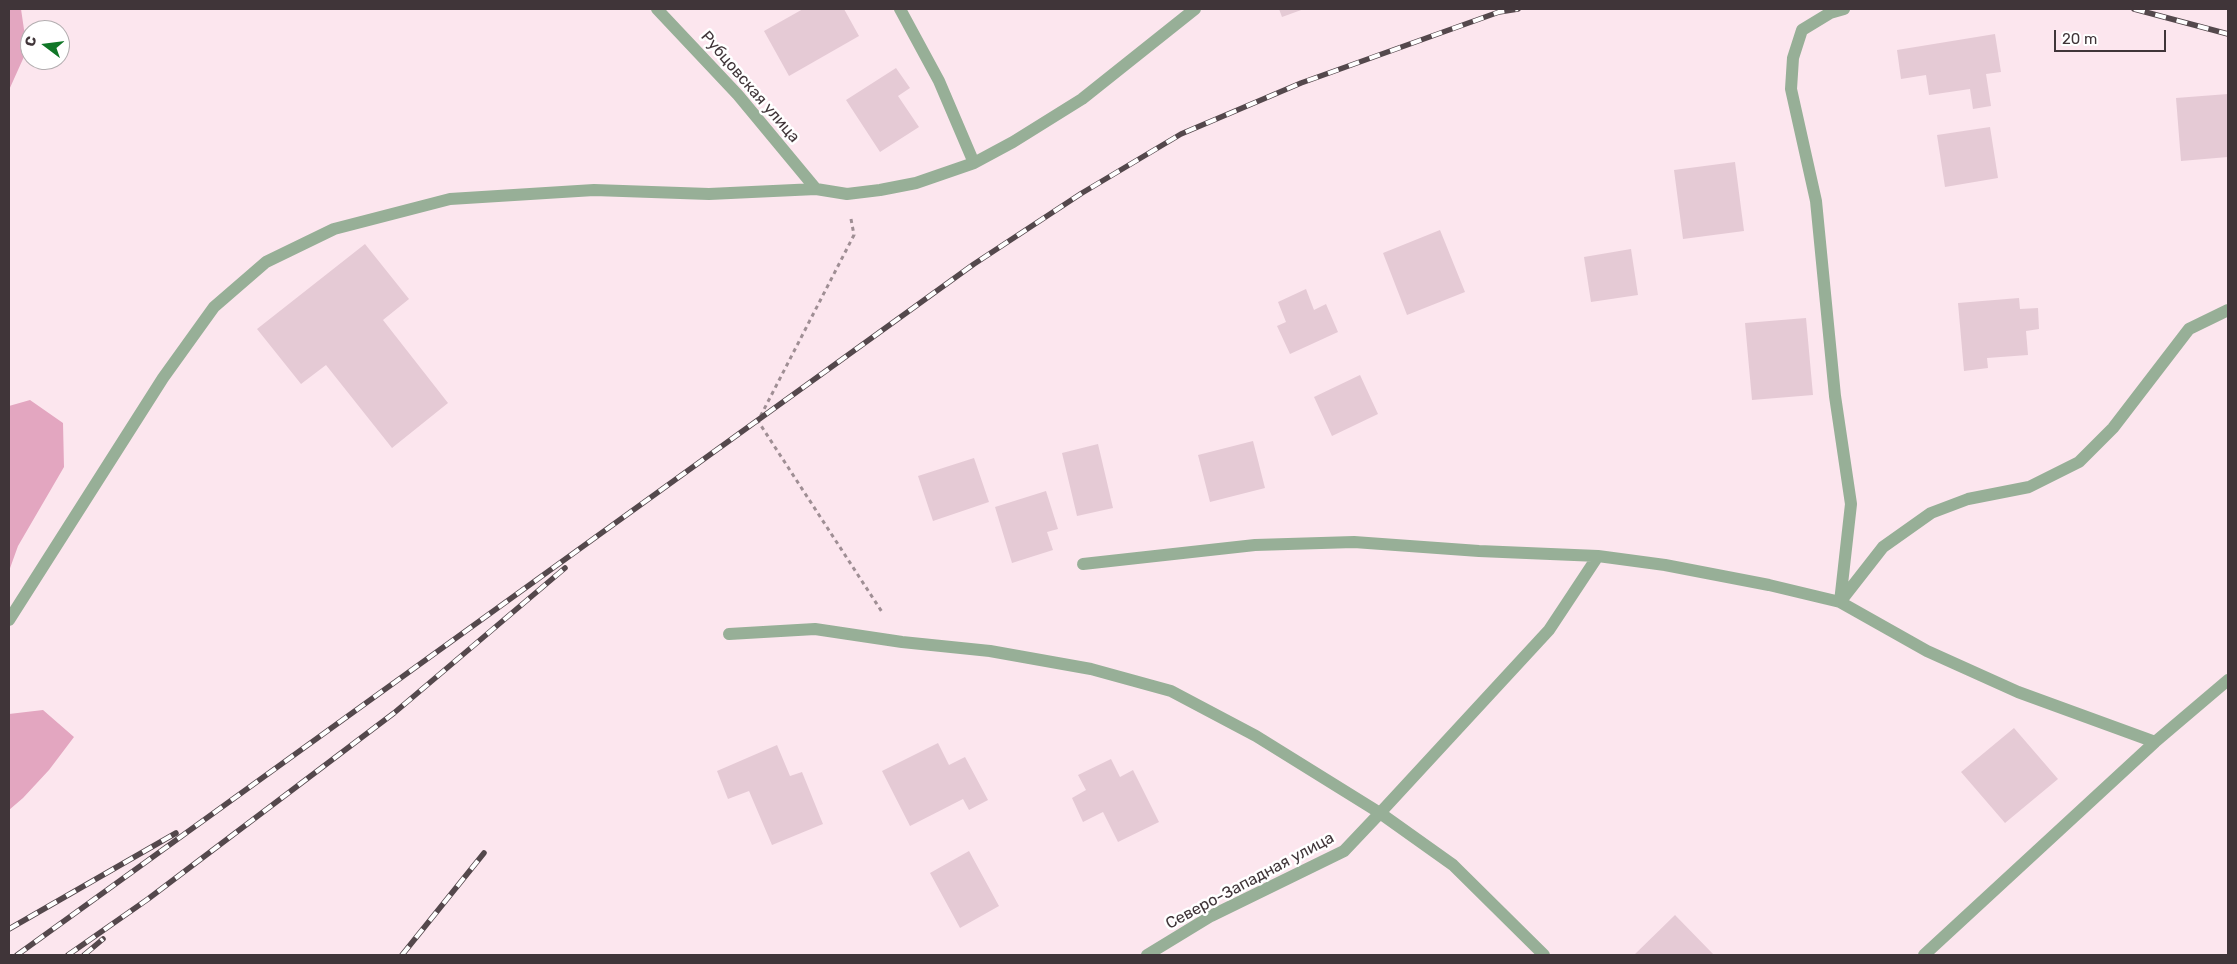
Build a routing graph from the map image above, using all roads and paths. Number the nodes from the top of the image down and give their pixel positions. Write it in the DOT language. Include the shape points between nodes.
graph roads {
  1 [pos="657,9"];
  2 [pos="900,9"];
  3 [pos="1195,9"];
  4 [pos="1844,9"];
  5 [pos="974,164"];
  6 [pos="816,189"];
  7 [pos="847,194"];
  8 [pos="2228,310"];
  9 [pos="1598,556"];
  10 [pos="1083,564"];
  11 [pos="1840,602"];
  12 [pos="9,620"];
  13 [pos="729,634"];
  14 [pos="902,642"];
  15 [pos="2228,680"];
  16 [pos="2155,742"];
  17 [pos="1380,813"];
  18 [pos="1147,955"];
  19 [pos="1544,955"];
  20 [pos="1924,955"];
  1 -- 6 [label="street, Рубцовская улица" via="738,95"];
  2 -- 5 [label="street" via="939,81"];
  3 -- 5 [label="street" via="1082,99"];
  4 -- 11 [label="street" via="1830,13 1802,30 1793,58 1791,89 1816,201 1835,396 1851,504"];
  5 -- 7 [label="street" via="916,183"];
  6 -- 7 [label="street"];
  6 -- 12 [label="street" via="709,194 594,190 450,199 334,229 266,262 214,307 162,378"];
  7 -- 14 [label="path" via="854,235 758,421"];
  8 -- 11 [label="street" via="2189,329 2113,428 2079,462 2029,487 1968,499 1931,513 1883,547"];
  9 -- 10 [label="street" via="1354,542 1255,545"];
  9 -- 11 [label="street" via="1665,565"];
  9 -- 17 [label="street, Северо-Западная улица" via="1550,630"];
  11 -- 16 [label="street" via="1927,651 2000,684"];
  13 -- 14 [label="street" via="815,629"];
  14 -- 17 [label="street" via="990,651 1091,669 1171,691 1256,736"];
  15 -- 16 [label="street"];
  16 -- 20 [label="street"];
  17 -- 18 [label="street, Северо-Западная улица" via="1344,851 1211,916"];
  17 -- 19 [label="street" via="1453,865"];
}
